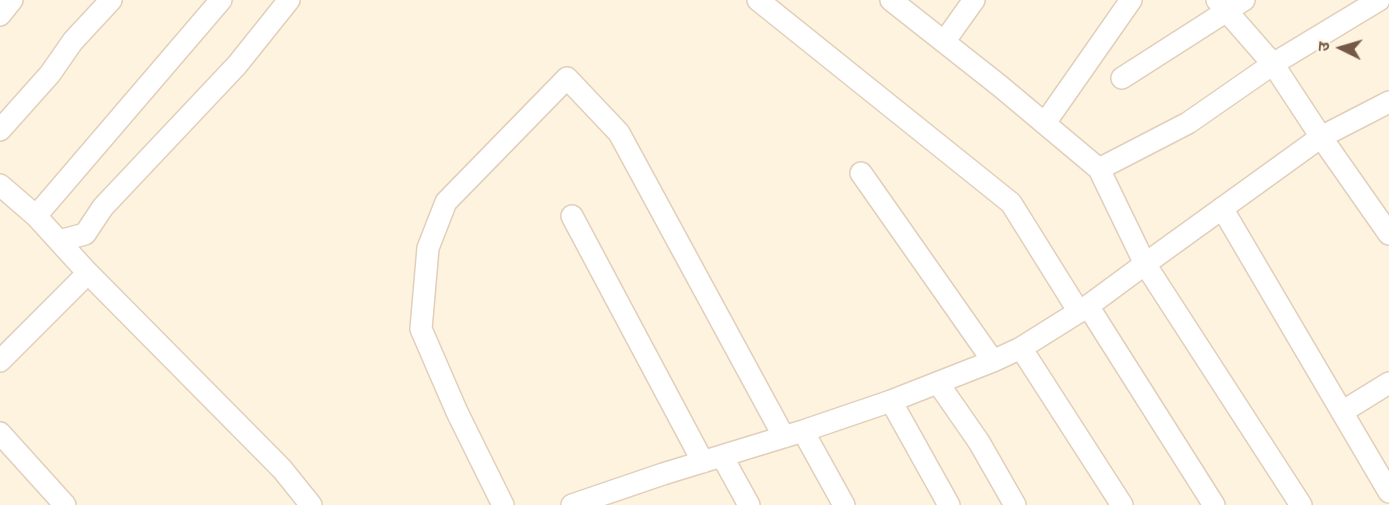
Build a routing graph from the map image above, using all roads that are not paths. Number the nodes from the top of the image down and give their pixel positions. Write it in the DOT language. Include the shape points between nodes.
graph roads {
  1 [pos="12,0"];
  2 [pos="111,0"];
  3 [pos="220,0"];
  4 [pos="289,0"];
  5 [pos="758,0"];
  6 [pos="891,0"];
  7 [pos="975,0"];
  8 [pos="1131,0"];
  9 [pos="1379,0"];
  10 [pos="1229,3"];
  11 [pos="0,15"];
  12 [pos="944,42"];
  13 [pos="1273,64"];
  14 [pos="1122,78"];
  15 [pos="1389,102"];
  16 [pos="1045,123"];
  17 [pos="0,130"];
  18 [pos="1321,137"];
  19 [pos="1099,169"];
  20 [pos="861,173"];
  21 [pos="0,184"];
  22 [pos="1222,208"];
  23 [pos="36,216"];
  24 [pos="572,216"];
  25 [pos="1389,234"];
  26 [pos="59,241"];
  27 [pos="1145,264"];
  28 [pos="88,273"];
  29 [pos="1083,309"];
  30 [pos="1020,348"];
  31 [pos="0,361"];
  32 [pos="993,361"];
  33 [pos="938,383"];
  34 [pos="1389,383"];
  35 [pos="891,401"];
  36 [pos="1342,412"];
  37 [pos="0,433"];
  38 [pos="793,434"];
  39 [pos="712,459"];
  40 [pos="1389,492"];
  41 [pos="65,505"];
  42 [pos="311,505"];
  43 [pos="503,505"];
  44 [pos="572,505"];
  45 [pos="749,505"];
  46 [pos="844,505"];
  47 [pos="949,505"];
  48 [pos="1015,505"];
  49 [pos="1122,505"];
  50 [pos="1214,505"];
  51 [pos="1301,505"];
  1 -- 11 [label="street"];
  2 -- 17 [label="street"];
  3 -- 23 [label="street"];
  4 -- 26 [label="street" via="237,65 103,207 85,234"];
  5 -- 29 [label="street" via="1011,203"];
  6 -- 12 [label="street"];
  7 -- 12 [label="street"];
  8 -- 16 [label="street"];
  9 -- 13 [label="street"];
  10 -- 13 [label="street"];
  10 -- 14 [label="street"];
  12 -- 16 [label="street"];
  13 -- 18 [label="street"];
  13 -- 19 [label="street" via="1188,123"];
  15 -- 18 [label="street"];
  16 -- 19 [label="street"];
  18 -- 22 [label="street"];
  18 -- 25 [label="street"];
  19 -- 27 [label="street"];
  20 -- 32 [label="street"];
  21 -- 23 [label="street"];
  22 -- 27 [label="street"];
  22 -- 36 [label="street"];
  23 -- 26 [label="street"];
  24 -- 39 [label="street"];
  26 -- 28 [label="street"];
  27 -- 29 [label="street"];
  27 -- 51 [label="street"];
  28 -- 31 [label="street"];
  28 -- 42 [label="street" via="282,469"];
  29 -- 30 [label="street"];
  29 -- 50 [label="street"];
  30 -- 32 [label="street"];
  30 -- 49 [label="street"];
  32 -- 33 [label="street"];
  33 -- 35 [label="street"];
  33 -- 48 [label="street" via="979,442"];
  34 -- 36 [label="street"];
  35 -- 38 [label="street"];
  35 -- 47 [label="street"];
  36 -- 40 [label="street"];
  37 -- 41 [label="street"];
  38 -- 39 [label="street"];
  38 -- 43 [label="street" via="619,133 567,78 446,202 428,248 420,329"];
  38 -- 46 [label="street"];
  39 -- 44 [label="street"];
  39 -- 45 [label="street"];
}
